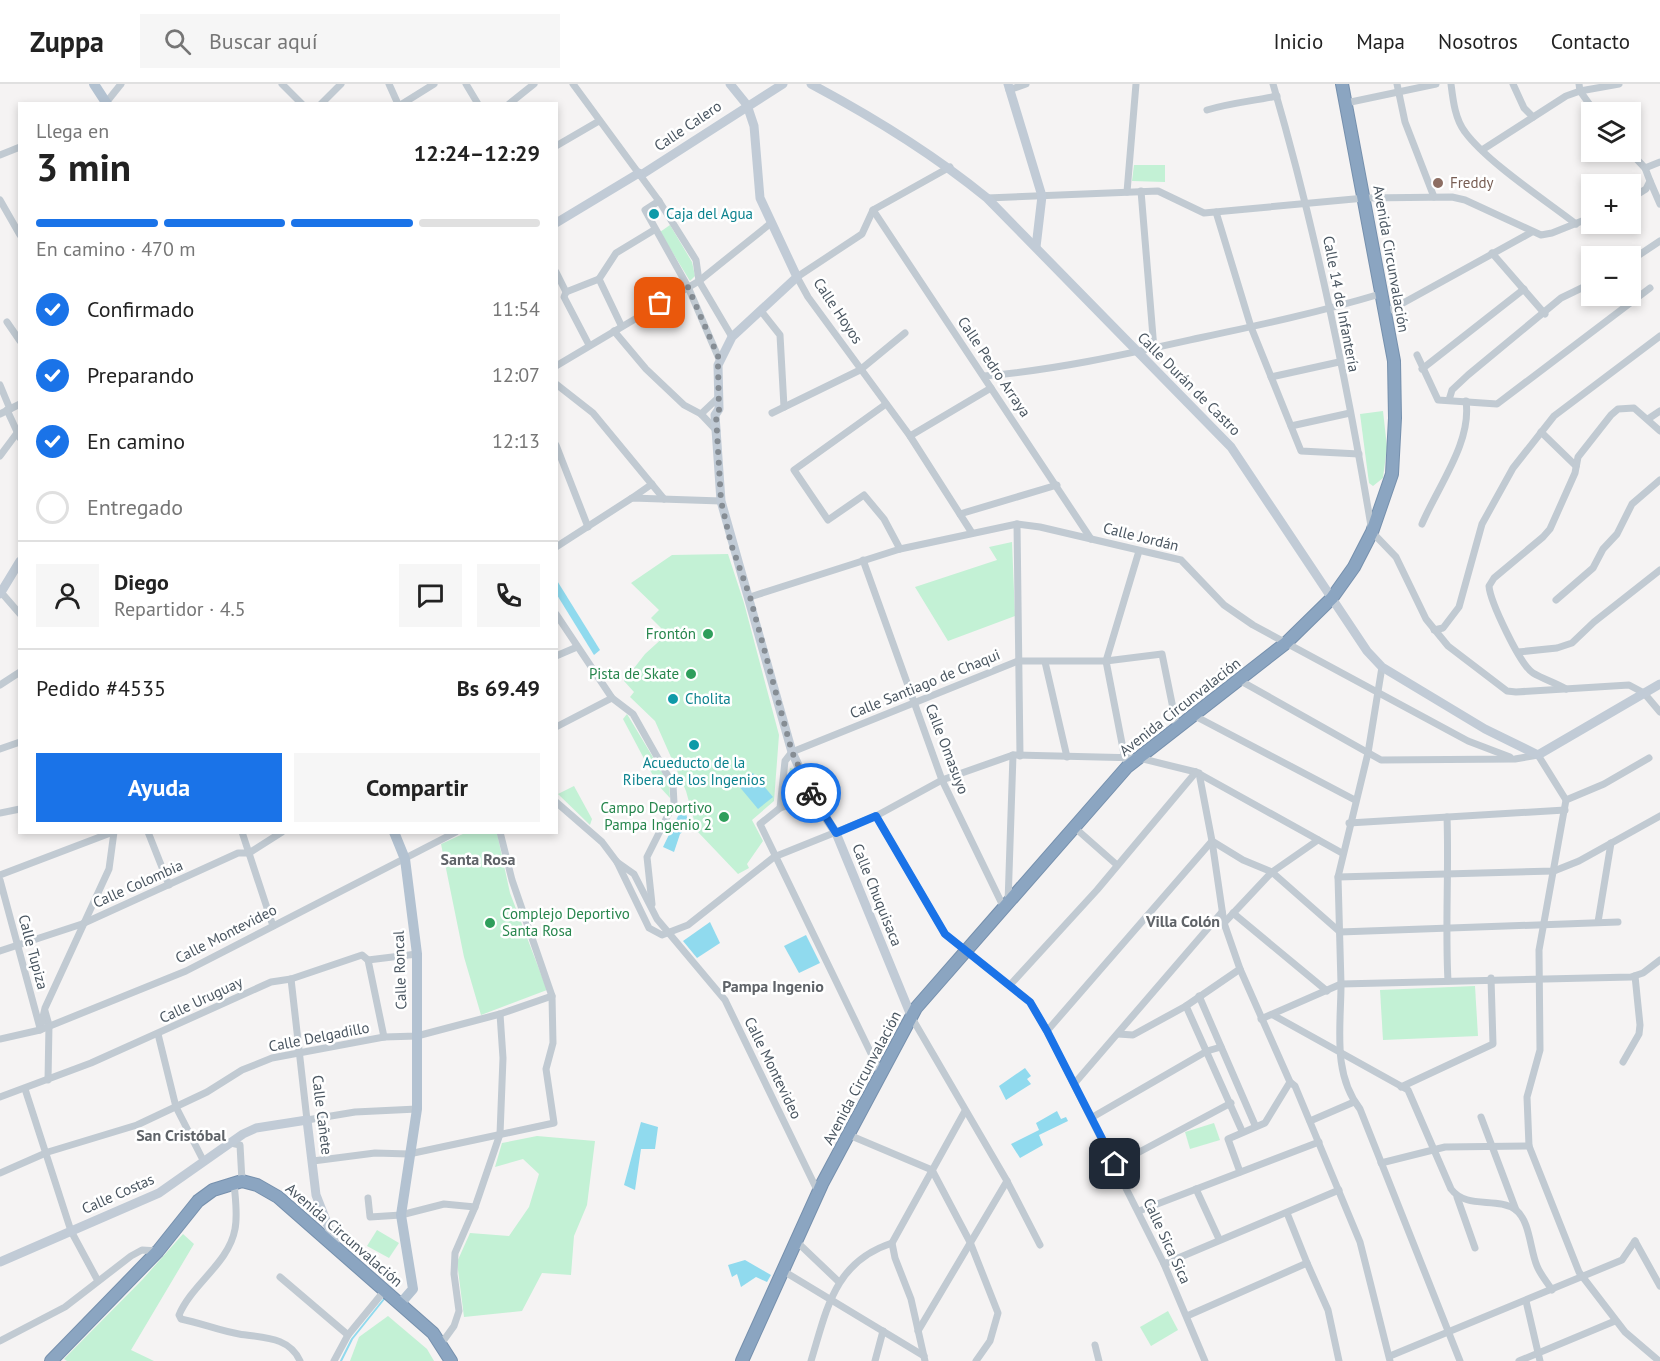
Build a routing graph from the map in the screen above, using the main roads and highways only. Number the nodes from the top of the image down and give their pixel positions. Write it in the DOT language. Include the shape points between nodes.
graph roads {
  1 [pos="94,84"];
  2 [pos="730,84"];
  3 [pos="783,84"];
  4 [pos="812,84"];
  5 [pos="1342,84"];
  6 [pos="1008,87"];
  7 [pos="105,102"];
  8 [pos="747,105"];
  9 [pos="558,222"];
  10 [pos="1036,247"];
  11 [pos="732,337"];
  12 [pos="18,564"];
  13 [pos="0,593"];
  14 [pos="1332,598"];
  15 [pos="1660,684"];
  16 [pos="395,834"];
  17 [pos="912,1018"];
  18 [pos="308,1120"];
  19 [pos="338,1251"];
  20 [pos="0,1262"];
  21 [pos="400,1304"];
  22 [pos="51,1361"];
  23 [pos="451,1361"];
  24 [pos="742,1361"];
  1 -- 7 [label="main road"];
  2 -- 8 [label="main road, Calle Hoyos"];
  3 -- 8 [label="main road, Calle Calero"];
  4 -- 10 [label="main road, Calle Durán de Castro" via="950,167"];
  5 -- 14 [label="highway, Avenida Circunvalación" via="1395,361 1395,418 1392,474 1372,531"];
  6 -- 10 [label="main road" via="1042,196"];
  8 -- 9 [label="main road, Calle Calero"];
  8 -- 11 [label="main road, Calle Hoyos" via="754,126 760,198 797,276"];
  10 -- 14 [label="main road, Calle Durán de Castro" via="1231,447"];
  11 -- 17 [label="main road, Calle Chuquisaca" via="718,365 716,415 721,501 731,544 750,597 792,752 813,798 836,833"];
  12 -- 13 [label="main road"];
  14 -- 15 [label="main road, Calle Durán de Castro" via="1382,667 1485,729 1538,755"];
  14 -- 17 [label="highway, Avenida Circunvalación" via="1286,643 1139,758 1074,827 916,1008"];
  16 -- 21 [label="main road, Calle Roncal" via="405,859 417,954 417,1109 401,1215 413,1289"];
  17 -- 24 [label="highway, Avenida Circunvalación" via="819,1192"];
  18 -- 19 [label="main road, Calle Cañete" via="316,1195"];
  18 -- 20 [label="main road, Calle Costas" via="256,1128 159,1193"];
  19 -- 21 [label="highway, Avenida Circunvalación"];
  19 -- 22 [label="highway, Avenida Circunvalación" via="278,1197 257,1185 238,1181 213,1190 198,1201 158,1251"];
  21 -- 23 [label="highway, Avenida Circunvalación" via="441,1344"];
}
